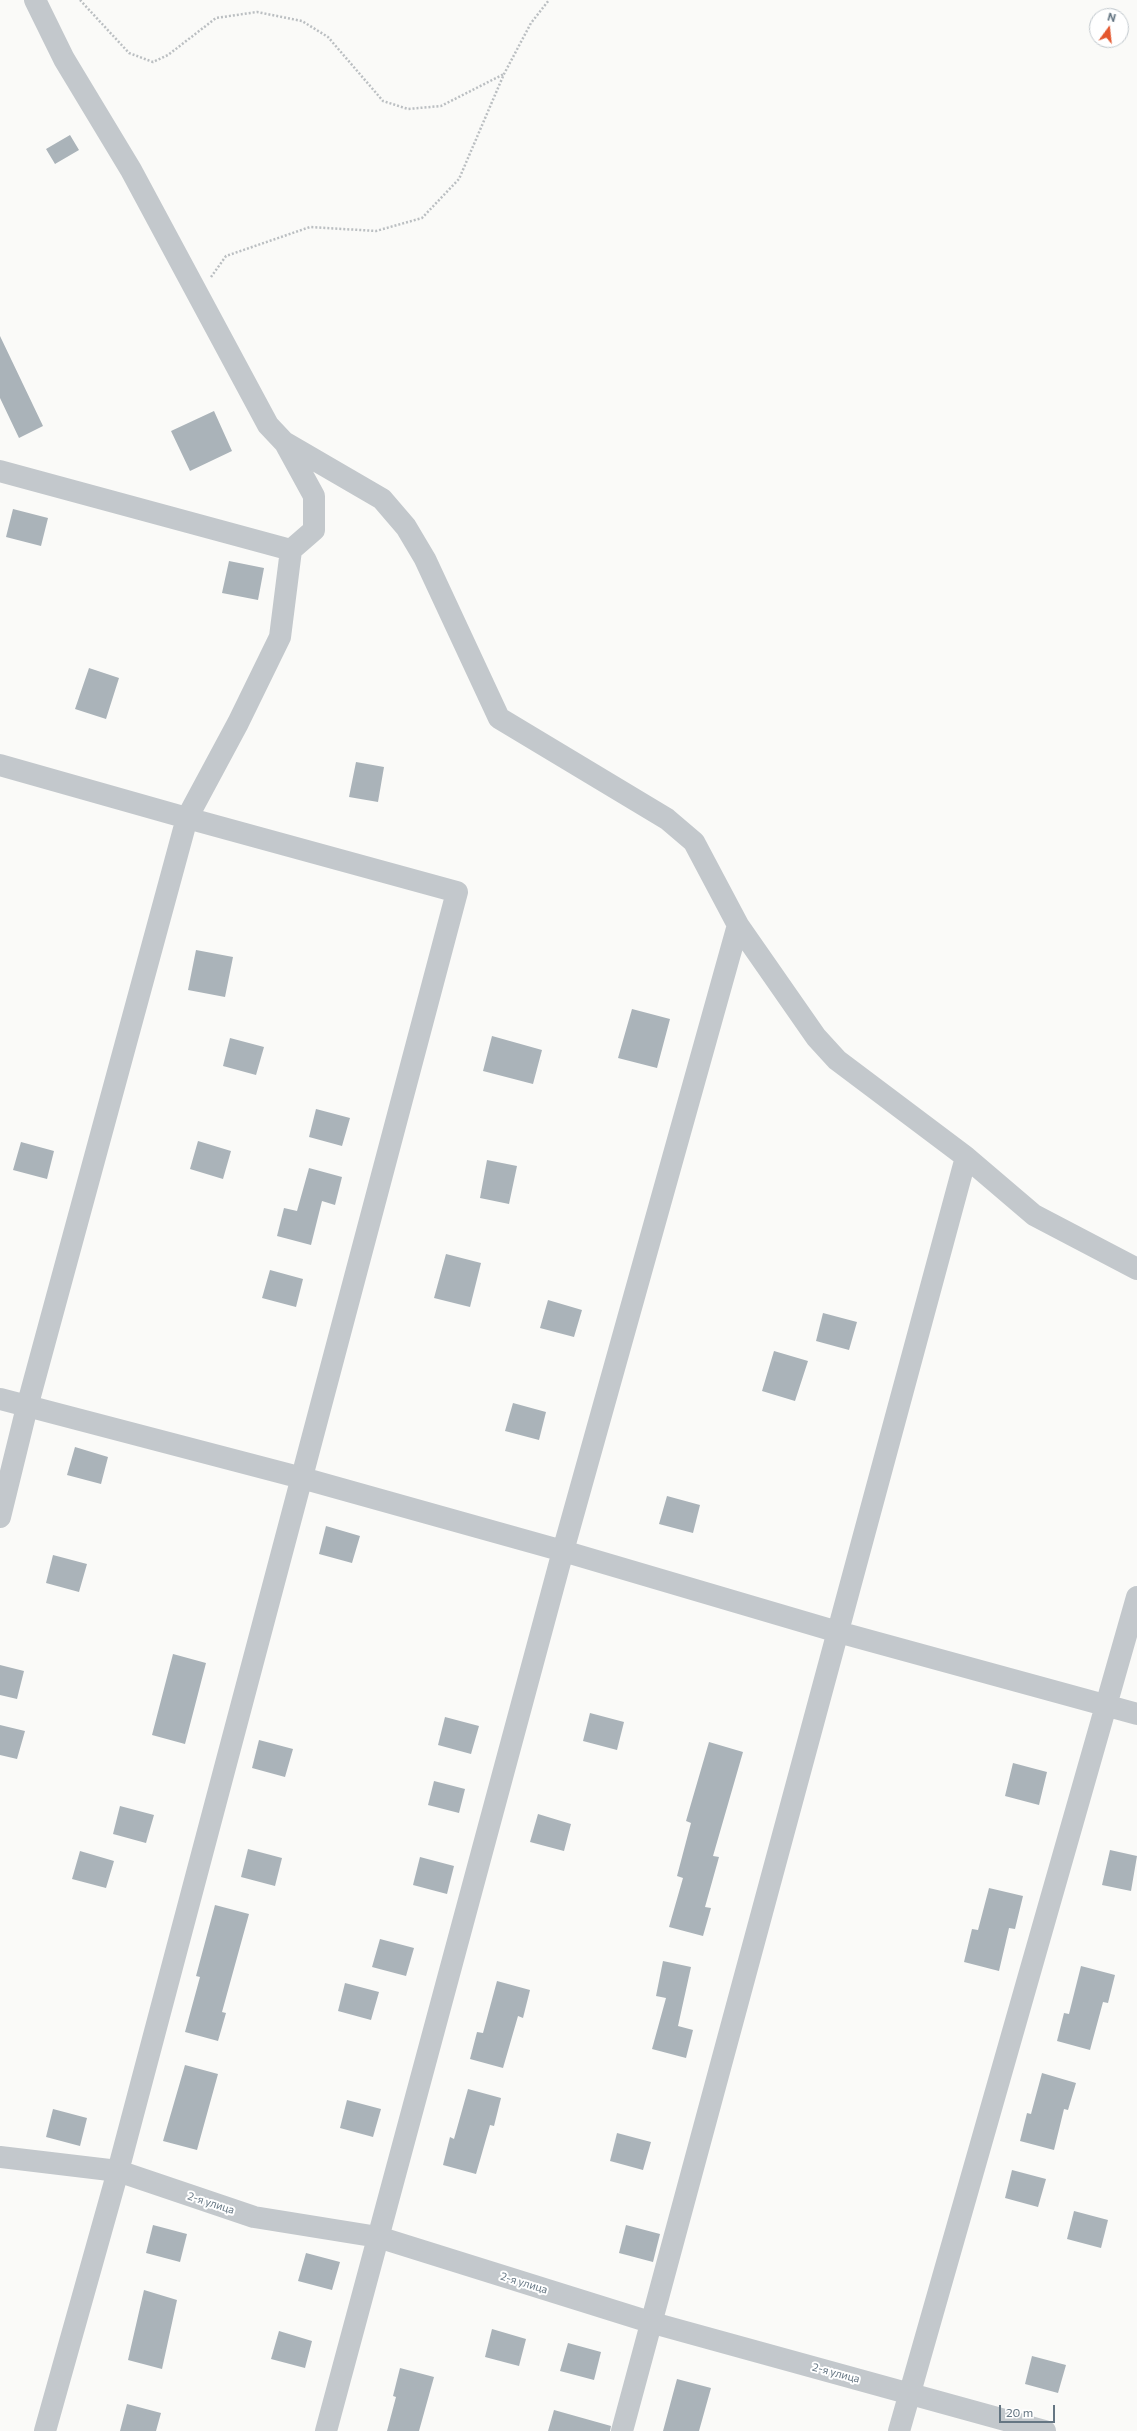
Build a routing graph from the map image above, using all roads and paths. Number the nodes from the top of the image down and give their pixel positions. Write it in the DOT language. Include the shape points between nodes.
graph roads {
  1 [pos="36,0"];
  2 [pos="80,0"];
  3 [pos="549,0"];
  4 [pos="504,74"];
  5 [pos="202,300"];
  6 [pos="284,442"];
  7 [pos="0,470"];
  8 [pos="291,550"];
  9 [pos="0,765"];
  10 [pos="187,818"];
  11 [pos="738,926"];
  12 [pos="966,1157"];
  13 [pos="1137,1269"];
  14 [pos="0,1400"];
  15 [pos="28,1407"];
  16 [pos="302,1478"];
  17 [pos="0,1517"];
  18 [pos="563,1551"];
  19 [pos="1137,1597"];
  20 [pos="838,1632"];
  21 [pos="1106,1706"];
  22 [pos="1137,1714"];
  23 [pos="0,2157"];
  24 [pos="118,2172"];
  25 [pos="378,2237"];
  26 [pos="652,2323"];
  27 [pos="909,2393"];
  28 [pos="45,2431"];
  29 [pos="326,2431"];
  30 [pos="622,2431"];
  31 [pos="899,2431"];
  32 [pos="1045,2431"];
  1 -- 5 [label="street" via="64,59 131,170"];
  2 -- 4 [label="path" via="129,53 153,62 168,55 216,18 257,12 302,21 328,37 383,101 408,109 441,106"];
  3 -- 4 [label="path" via="531,24"];
  4 -- 5 [label="path" via="459,179 422,218 376,231 310,227 262,242 226,256 213,273"];
  5 -- 6 [label="street" via="268,425"];
  6 -- 8 [label="street" via="314,496 314,530"];
  6 -- 11 [label="street" via="382,499 406,527 425,559 499,718 667,819 694,842"];
  7 -- 8 [label="street"];
  8 -- 10 [label="street" via="280,637"];
  9 -- 10 [label="street"];
  10 -- 15 [label="street"];
  10 -- 16 [label="street" via="457,892"];
  11 -- 12 [label="street" via="816,1037 836,1060"];
  11 -- 18 [label="street"];
  12 -- 13 [label="street" via="1034,1216"];
  12 -- 20 [label="street"];
  14 -- 15 [label="street"];
  15 -- 16 [label="street"];
  15 -- 17 [label="street"];
  16 -- 18 [label="street"];
  16 -- 24 [label="street"];
  18 -- 20 [label="street"];
  18 -- 25 [label="street"];
  19 -- 21 [label="street"];
  20 -- 21 [label="street"];
  20 -- 26 [label="street"];
  21 -- 22 [label="street"];
  21 -- 27 [label="street"];
  23 -- 24 [label="street, 2-я улица"];
  24 -- 25 [label="street, 2-я улица" via="254,2217"];
  24 -- 28 [label="street"];
  25 -- 26 [label="street, 2-я улица"];
  25 -- 29 [label="street"];
  26 -- 27 [label="street, 2-я улица"];
  26 -- 30 [label="street"];
  27 -- 31 [label="street"];
  27 -- 32 [label="street, 2-я улица"];
}
